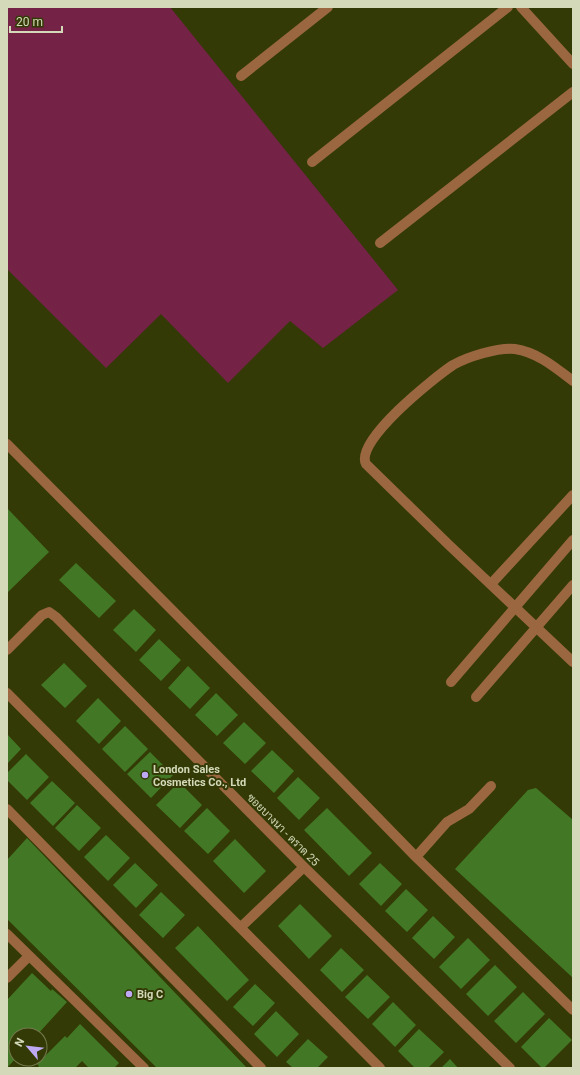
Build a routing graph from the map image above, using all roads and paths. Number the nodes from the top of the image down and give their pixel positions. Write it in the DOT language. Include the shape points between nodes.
graph roads {
  1 [pos="328,7"];
  2 [pos="508,7"];
  3 [pos="521,7"];
  4 [pos="573,64"];
  5 [pos="241,76"];
  6 [pos="573,92"];
  7 [pos="312,162"];
  8 [pos="380,243"];
  9 [pos="573,381"];
  10 [pos="7,444"];
  11 [pos="573,495"];
  12 [pos="573,540"];
  13 [pos="491,584"];
  14 [pos="573,585"];
  15 [pos="515,607"];
  16 [pos="537,628"];
  17 [pos="7,650"];
  18 [pos="573,662"];
  19 [pos="451,682"];
  20 [pos="7,693"];
  21 [pos="476,697"];
  22 [pos="491,786"];
  23 [pos="7,809"];
  24 [pos="416,857"];
  25 [pos="304,868"];
  26 [pos="241,927"];
  27 [pos="7,934"];
  28 [pos="29,956"];
  29 [pos="7,978"];
  30 [pos="573,1010"];
  31 [pos="144,1068"];
  32 [pos="261,1068"];
  33 [pos="380,1068"];
  34 [pos="510,1068"];
  1 -- 5 [label="street"];
  2 -- 7 [label="street"];
  3 -- 4 [label="street"];
  6 -- 8 [label="street"];
  9 -- 13 [label="street" via="540,358 514,349 486,352 454,364 424,386 400,408 367,446 364,455 366,464"];
  10 -- 24 [label="street"];
  11 -- 13 [label="street"];
  12 -- 15 [label="street"];
  13 -- 15 [label="street"];
  14 -- 16 [label="street"];
  15 -- 16 [label="street"];
  15 -- 19 [label="street"];
  16 -- 18 [label="street"];
  16 -- 21 [label="street"];
  17 -- 25 [label="street, ซอยบางนา - ตราด 25" via="42,616 49,612 52,614"];
  20 -- 26 [label="street"];
  22 -- 24 [label="street" via="469,809 447,822"];
  23 -- 32 [label="street"];
  24 -- 30 [label="street"];
  25 -- 26 [label="street"];
  25 -- 34 [label="street, ซอยบางนา - ตราด 25"];
  26 -- 33 [label="street"];
  27 -- 28 [label="street"];
  28 -- 29 [label="street"];
  28 -- 31 [label="street"];
}
